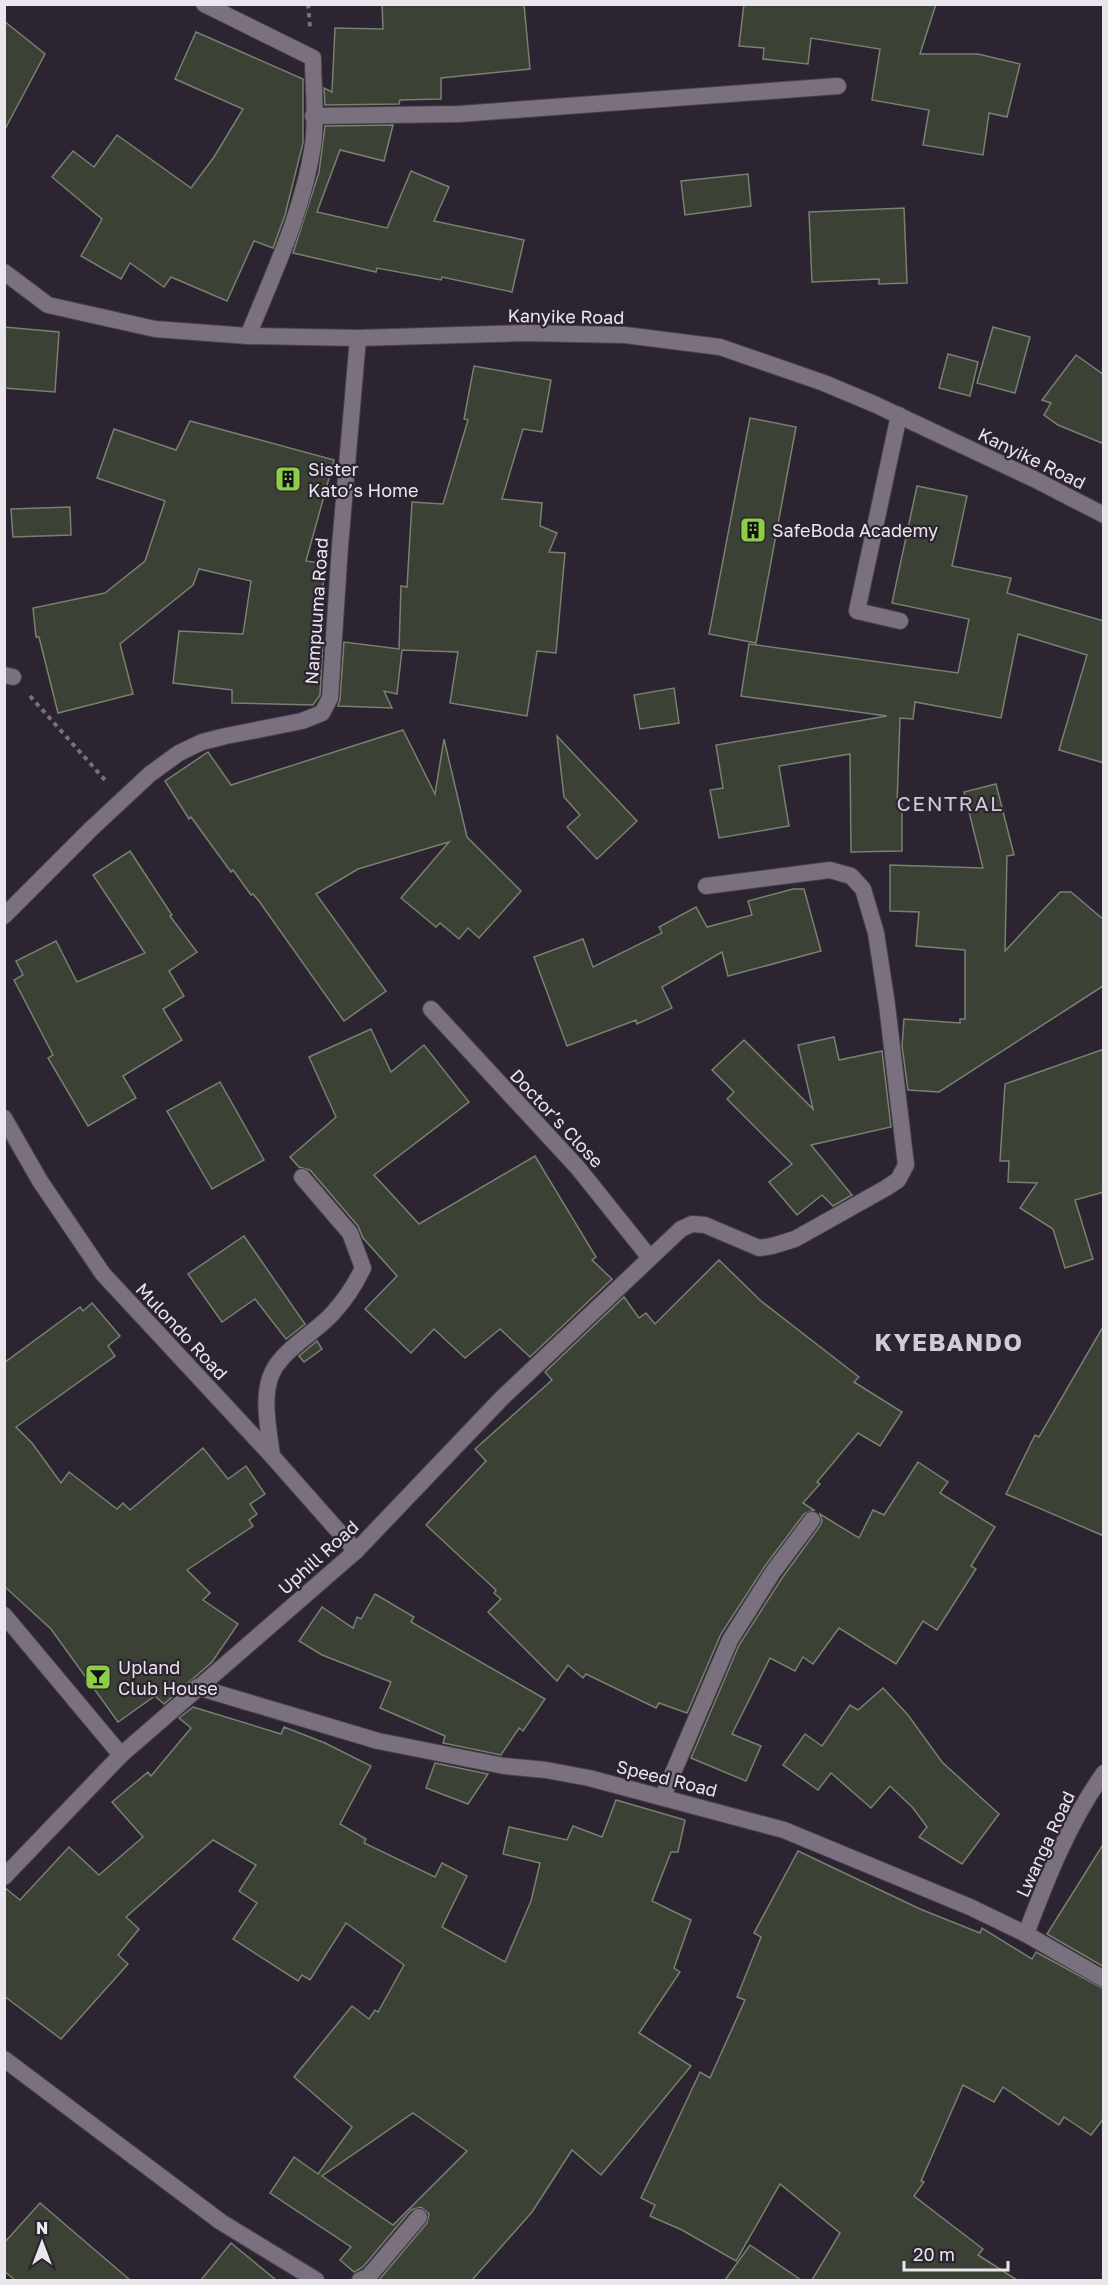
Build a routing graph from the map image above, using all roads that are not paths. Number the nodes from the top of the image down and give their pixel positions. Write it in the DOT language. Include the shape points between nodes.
graph roads {
  1 [pos="204,4"];
  2 [pos="838,86"];
  3 [pos="313,116"];
  4 [pos="4,272"];
  5 [pos="248,336"];
  6 [pos="358,338"];
  7 [pos="899,415"];
  8 [pos="1104,515"];
  9 [pos="900,621"];
  10 [pos="706,886"];
  11 [pos="4,916"];
  12 [pos="431,1009"];
  13 [pos="4,1118"];
  14 [pos="302,1177"];
  15 [pos="650,1258"];
  16 [pos="272,1456"];
  17 [pos="812,1520"];
  18 [pos="356,1551"];
  19 [pos="4,1616"];
  20 [pos="197,1687"];
  21 [pos="121,1755"];
  22 [pos="1104,1773"];
  23 [pos="663,1796"];
  24 [pos="4,1877"];
  25 [pos="1026,1934"];
  26 [pos="1104,1979"];
  27 [pos="4,2059"];
  28 [pos="419,2217"];
  29 [pos="316,2280"];
  30 [pos="360,2280"];
  1 -- 3 [label="street" via="313,58"];
  2 -- 3 [label="street" via="459,114"];
  3 -- 5 [label="street" via="313,144 301,197"];
  4 -- 5 [label="street, Kanyike Road" via="48,304 155,329"];
  5 -- 6 [label="street, Kanyike Road"];
  6 -- 7 [label="street, Kanyike Road" via="524,333 625,335 690,342 755,358"];
  6 -- 11 [label="street, Nampuuma Road" via="330,698 322,713 302,721 202,742 179,753 150,774"];
  7 -- 8 [label="street, Kanyike Road"];
  7 -- 9 [label="street" via="857,611"];
  10 -- 15 [label="street, Uphill Road" via="830,870 851,876 863,889 876,933 906,1165 898,1180 886,1188 795,1239 759,1248 716,1228 692,1224"];
  12 -- 15 [label="street, Doctor’s Close" via="578,1168"];
  13 -- 16 [label="street, Mulondo Road" via="40,1181 103,1274"];
  14 -- 16 [label="street" via="350,1233 363,1268 332,1315 272,1372 267,1401"];
  15 -- 18 [label="street, Uphill Road" via="485,1415"];
  16 -- 18 [label="street, Mulondo Road"];
  17 -- 23 [label="street" via="730,1640"];
  18 -- 20 [label="street, Uphill Road"];
  19 -- 21 [label="street"];
  20 -- 21 [label="street, Uphill Road"];
  20 -- 23 [label="street, Speed Road" via="378,1741 504,1766 546,1770"];
  21 -- 24 [label="street, Uphill Road"];
  22 -- 25 [label="street, Lwanga Road" via="1068,1832"];
  23 -- 25 [label="street, Speed Road" via="784,1830 960,1902"];
  25 -- 26 [label="street, Speed Road"];
  27 -- 29 [label="street" via="221,2222"];
  28 -- 30 [label="street" via="369,2276"];
}
